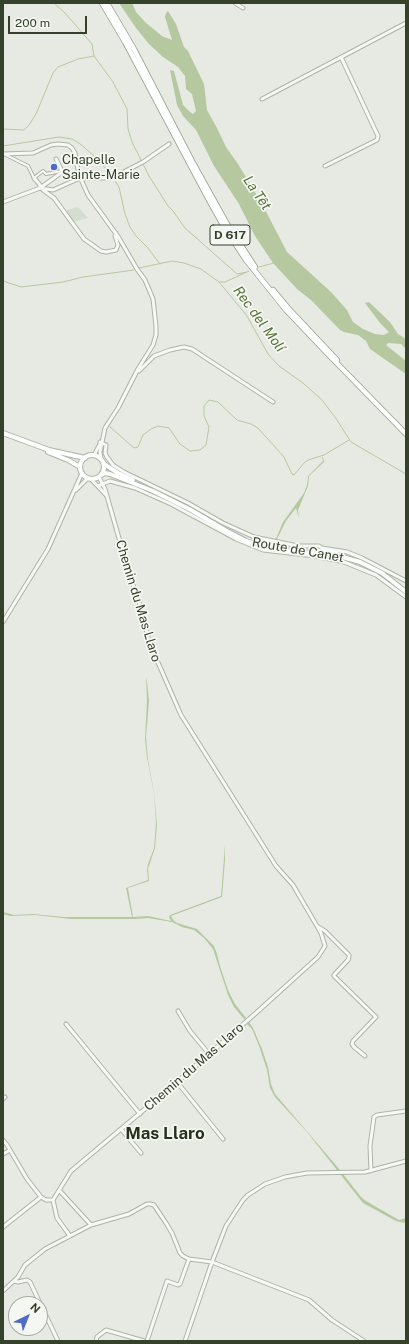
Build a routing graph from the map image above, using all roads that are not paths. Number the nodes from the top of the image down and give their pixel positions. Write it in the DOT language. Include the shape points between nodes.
graph roads {
  1 [pos="102,3"];
  2 [pos="106,3"];
  3 [pos="235,3"];
  4 [pos="242,8"];
  5 [pos="406,23"];
  6 [pos="341,57"];
  7 [pos="262,99"];
  8 [pos="169,144"];
  9 [pos="5,155"];
  10 [pos="56,159"];
  11 [pos="325,166"];
  12 [pos="62,172"];
  13 [pos="34,178"];
  14 [pos="80,178"];
  15 [pos="40,188"];
  16 [pos="3,202"];
  17 [pos="116,233"];
  18 [pos="135,375"];
  19 [pos="273,402"];
  20 [pos="406,430"];
  21 [pos="3,434"];
  22 [pos="406,434"];
  23 [pos="101,442"];
  24 [pos="94,455"];
  25 [pos="84,458"];
  26 [pos="101,459"];
  27 [pos="104,464"];
  28 [pos="80,467"];
  29 [pos="82,473"];
  30 [pos="100,476"];
  31 [pos="89,478"];
  32 [pos="100,486"];
  33 [pos="72,496"];
  34 [pos="322,549"];
  35 [pos="406,581"];
  36 [pos="406,590"];
  37 [pos="406,597"];
  38 [pos="3,622"];
  39 [pos="317,926"];
  40 [pos="178,1011"];
  41 [pos="66,1024"];
  42 [pos="209,1054"];
  43 [pos="365,1056"];
  44 [pos="177,1082"];
  45 [pos="406,1111"];
  46 [pos="140,1114"];
  47 [pos="121,1129"];
  48 [pos="224,1139"];
  49 [pos="3,1140"];
  50 [pos="10,1150"];
  51 [pos="140,1153"];
  52 [pos="3,1154"];
  53 [pos="406,1160"];
  54 [pos="371,1171"];
  55 [pos="59,1190"];
  56 [pos="41,1197"];
  57 [pos="53,1200"];
  58 [pos="91,1225"];
  59 [pos="3,1227"];
  60 [pos="70,1236"];
  61 [pos="189,1259"];
  62 [pos="212,1262"];
  63 [pos="14,1281"];
  64 [pos="3,1291"];
  65 [pos="58,1341"];
  66 [pos="96,1341"];
  67 [pos="146,1341"];
  68 [pos="185,1341"];
  69 [pos="364,1341"];
  1 -- 22 [label="highway, D 617" via="214,208 250,265 302,328"];
  2 -- 20 [label="highway, D 617" via="144,68 227,224 254,266 288,308"];
  3 -- 4 [label="street"];
  5 -- 6 [label="street"];
  6 -- 7 [label="street"];
  6 -- 11 [label="street" via="378,136 377,140"];
  8 -- 14 [label="street" via="112,178"];
  9 -- 13 [label="street" via="28,166"];
  9 -- 14 [label="street" via="33,153 51,145 68,145 75,153"];
  10 -- 12 [label="street"];
  12 -- 13 [label="street" via="46,174 43,171"];
  12 -- 15 [label="street"];
  13 -- 15 [label="street"];
  14 -- 15 [label="street" via="53,190"];
  14 -- 17 [label="street" via="88,195"];
  15 -- 16 [label="street"];
  15 -- 17 [label="street" via="54,198 84,239 101,250 116,250"];
  17 -- 18 [label="street" via="153,298 156,335"];
  18 -- 19 [label="street" via="154,356 184,347 192,349"];
  18 -- 23 [label="street" via="105,428"];
  21 -- 25 [label="main road"];
  21 -- 28 [label="main road"];
  23 -- 24 [label="street"];
  23 -- 26 [label="street"];
  23 -- 34 [label="street" via="106,445 105,453 109,461 124,472 242,532 272,541 298,546 320,546"];
  24 -- 25 [label="main road"];
  24 -- 26 [label="main road"];
  25 -- 28 [label="main road"];
  26 -- 27 [label="main road"];
  27 -- 30 [label="main road"];
  27 -- 34 [label="main road, Route de Canet" via="247,539 280,548"];
  28 -- 29 [label="main road"];
  29 -- 31 [label="main road"];
  29 -- 33 [label="street"];
  30 -- 31 [label="main road"];
  30 -- 32 [label="street"];
  30 -- 36 [label="main road, Route de Canet" via="110,474 148,489 246,541 280,550 339,556 360,562 382,573"];
  31 -- 32 [label="street"];
  31 -- 33 [label="street"];
  32 -- 37 [label="street" via="110,481 135,488 171,504 224,534 263,550 344,562 376,575"];
  32 -- 39 [label="street, Chemin du Mas Llaro" via="107,497 149,642 181,715 276,866 293,885"];
  33 -- 38 [label="street" via="48,548"];
  34 -- 35 [label="street" via="347,552"];
  34 -- 36 [label="main road, Route de Canet" via="373,566 395,579"];
  39 -- 42 [label="street, Chemin du Mas Llaro" via="325,946 318,957"];
  39 -- 43 [label="street, Chemin du Mas Llaro" via="349,954 348,960 334,976 376,1017 352,1044"];
  40 -- 42 [label="street"];
  41 -- 46 [label="street"];
  42 -- 44 [label="street, Chemin du Mas Llaro"];
  44 -- 46 [label="street, Chemin du Mas Llaro"];
  44 -- 48 [label="street"];
  45 -- 54 [label="street" via="374,1117 370,1146"];
  46 -- 47 [label="street, Chemin du Mas Llaro"];
  47 -- 51 [label="street"];
  47 -- 55 [label="street, Chemin du Mas Llaro" via="71,1171"];
  49 -- 50 [label="street"];
  50 -- 52 [label="street"];
  50 -- 56 [label="street"];
  53 -- 54 [label="street"];
  54 -- 62 [label="street" via="298,1174 260,1187 243,1200 234,1213"];
  55 -- 57 [label="street, Chemin du Mas Llaro"];
  55 -- 58 [label="street"];
  56 -- 57 [label="street"];
  56 -- 59 [label="street"];
  57 -- 60 [label="street" via="57,1218"];
  58 -- 60 [label="street"];
  58 -- 61 [label="street" via="129,1214 147,1204 154,1205 172,1233 180,1253"];
  60 -- 63 [label="street" via="40,1252 25,1265"];
  61 -- 62 [label="street"];
  61 -- 67 [label="street" via="180,1284 167,1281"];
  62 -- 68 [label="street"];
  62 -- 69 [label="street" via="309,1300 332,1320"];
  63 -- 64 [label="street"];
  63 -- 65 [label="street" via="30,1282"];
  66 -- 67 [label="street" via="106,1330"];
}
